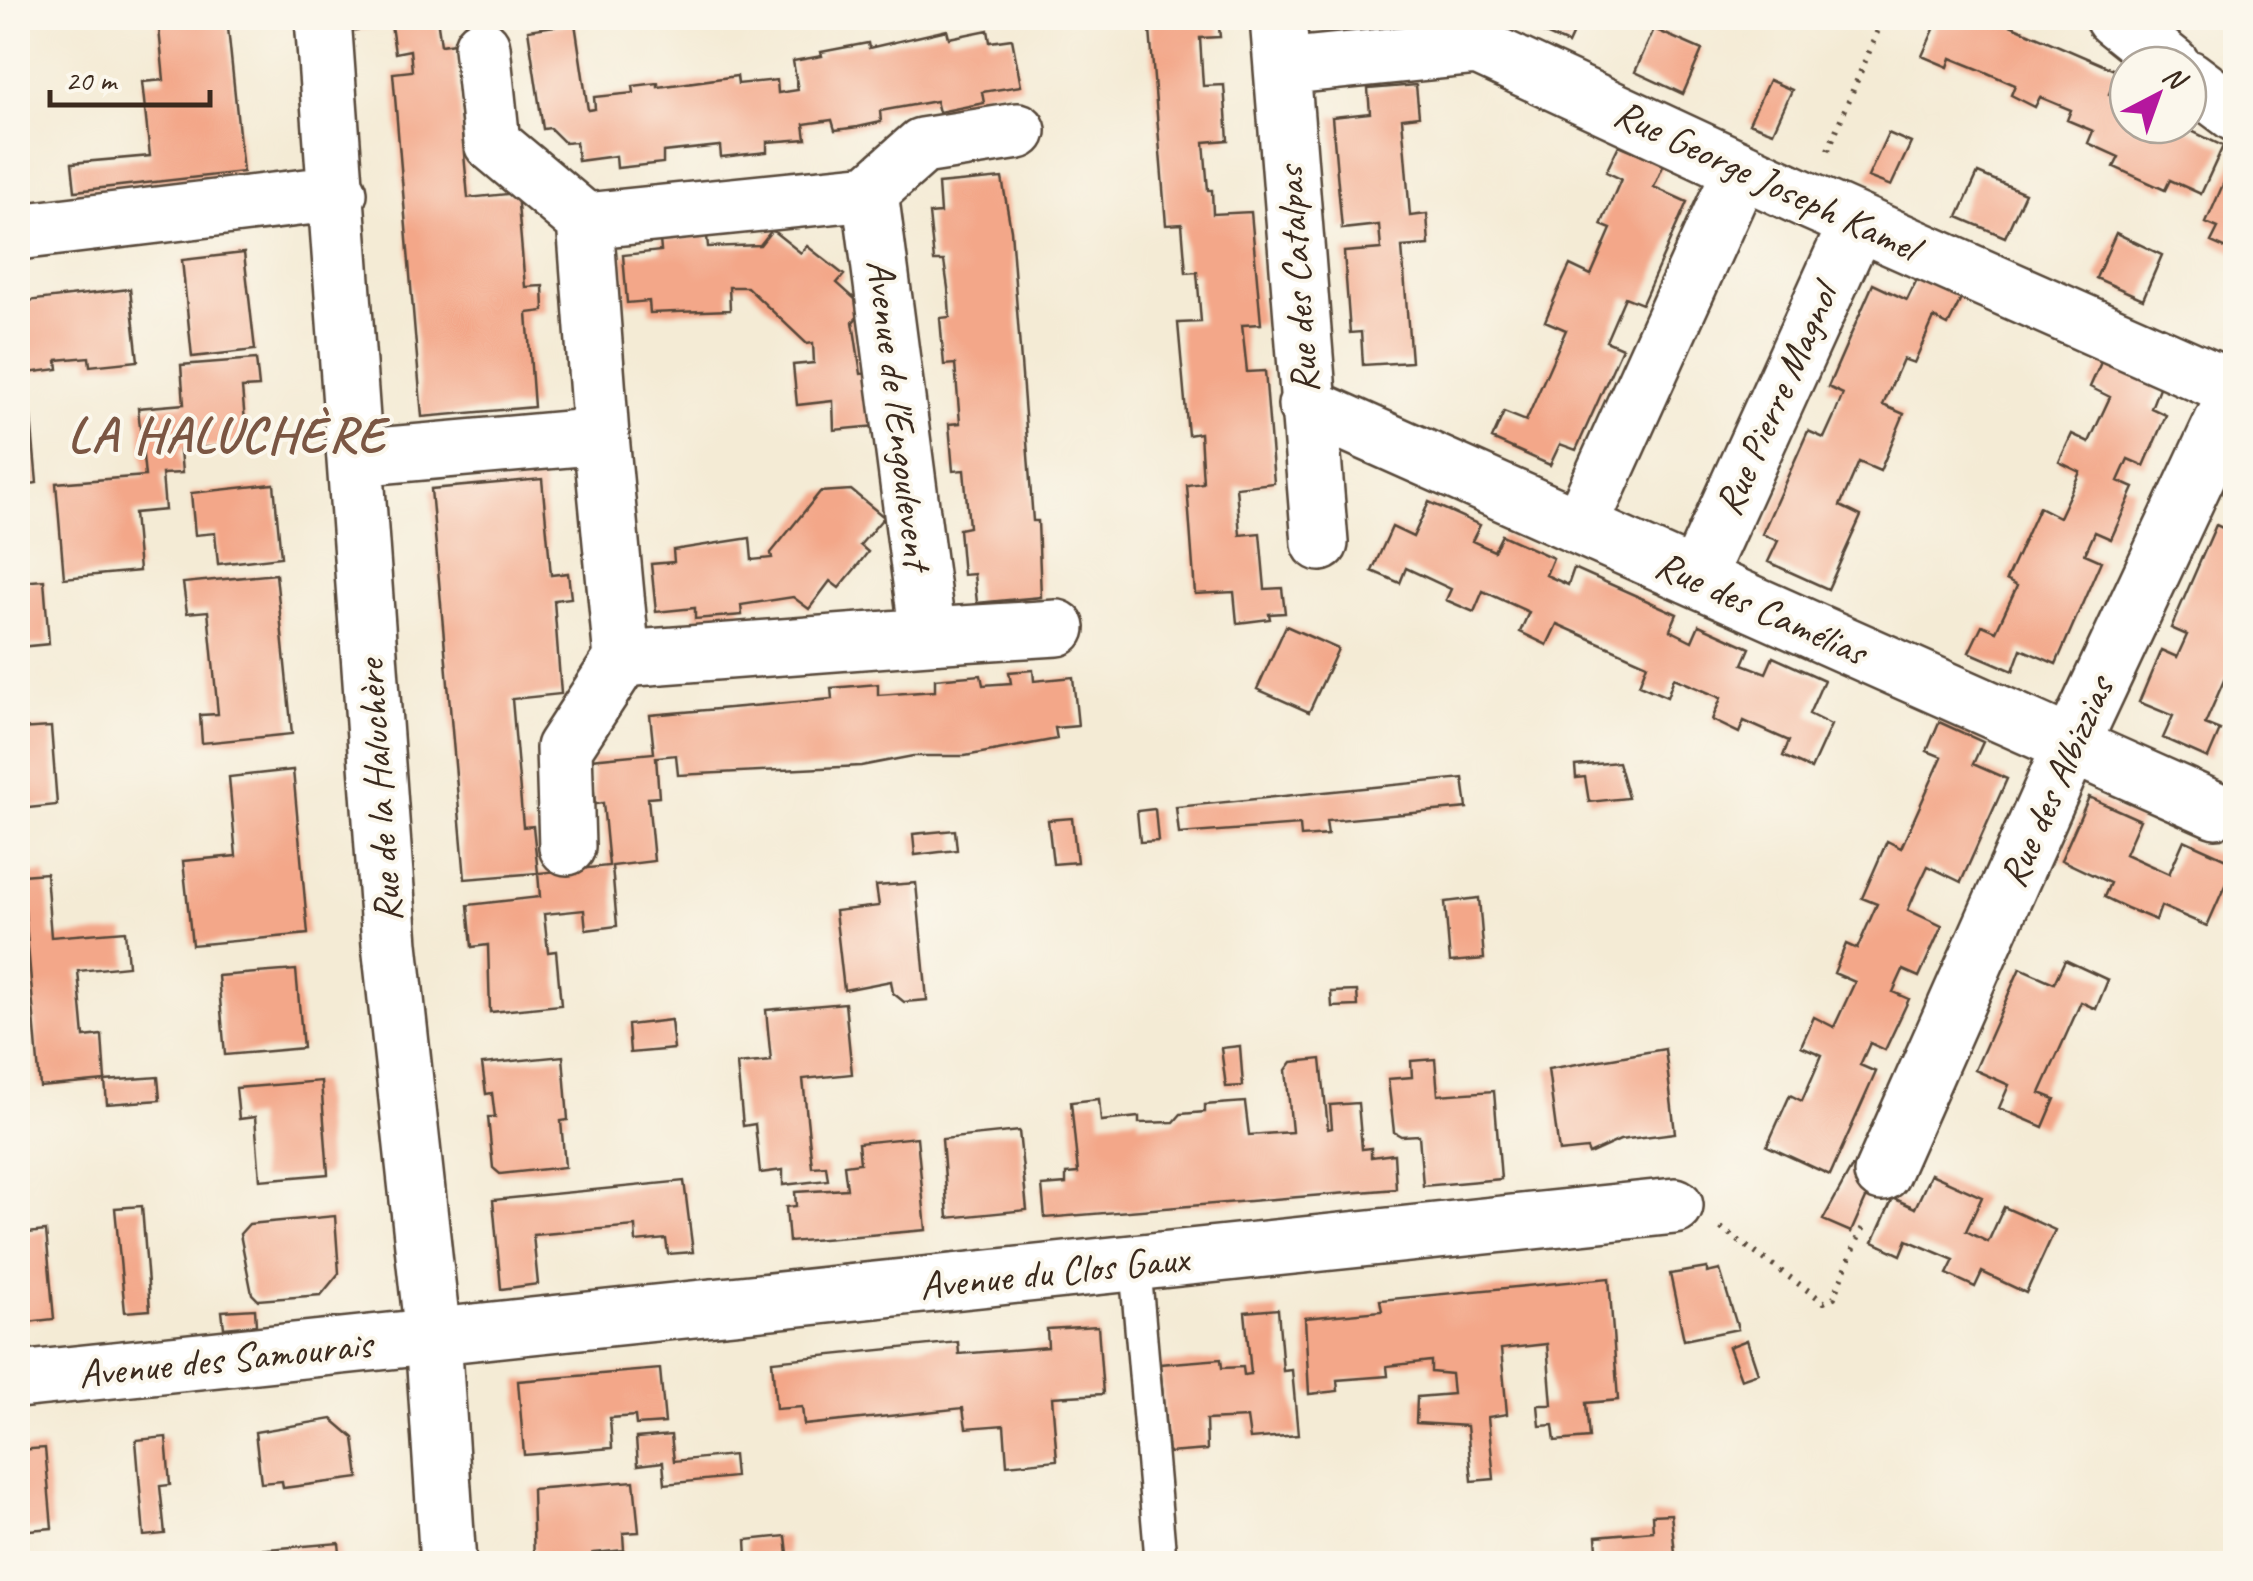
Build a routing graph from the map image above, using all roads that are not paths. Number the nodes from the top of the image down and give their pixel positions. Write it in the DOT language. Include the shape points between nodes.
graph roads {
  1 [pos="323,18"];
  2 [pos="2113,18"];
  3 [pos="1280,42"];
  4 [pos="2147,45"];
  5 [pos="482,47"];
  6 [pos="2208,93"];
  7 [pos="2236,114"];
  8 [pos="1018,131"];
  9 [pos="1741,170"];
  10 [pos="870,192"];
  11 [pos="339,194"];
  12 [pos="585,221"];
  13 [pos="1857,222"];
  14 [pos="18,232"];
  15 [pos="2236,392"];
  16 [pos="1306,404"];
  17 [pos="601,436"];
  18 [pos="355,458"];
  19 [pos="1580,526"];
  20 [pos="1320,542"];
  21 [pos="1696,578"];
  22 [pos="1057,628"];
  23 [pos="928,636"];
  24 [pos="622,659"];
  25 [pos="2070,748"];
  26 [pos="2216,810"];
  27 [pos="567,847"];
  28 [pos="1882,1173"];
  29 [pos="1675,1206"];
  30 [pos="1135,1264"];
  31 [pos="433,1337"];
  32 [pos="18,1380"];
  33 [pos="448,1564"];
  34 [pos="1162,1564"];
  1 -- 11 [label="street, Rue de la Haluchère"];
  2 -- 4 [label="street"];
  3 -- 9 [label="street, Rue George Joseph Kamel" via="1478,46"];
  3 -- 16 [label="street, Rue des Catalpas"];
  5 -- 12 [label="street" via="492,143"];
  6 -- 7 [label="street"];
  8 -- 10 [label="street" via="922,146"];
  9 -- 13 [label="street, Rue George Joseph Kamel"];
  9 -- 19 [label="street"];
  10 -- 12 [label="street"];
  10 -- 23 [label="street, Avenue de l'Engoulevent"];
  11 -- 14 [label="street"];
  11 -- 18 [label="street, Rue de la Haluchère"];
  12 -- 17 [label="street"];
  13 -- 15 [label="street, Rue George Joseph Kamel"];
  13 -- 21 [label="street, Rue Pierre Magnol"];
  15 -- 25 [label="street, Rue des Albizzias"];
  16 -- 19 [label="street, Rue des Camélias"];
  16 -- 20 [label="street, Rue des Catalpas"];
  17 -- 18 [label="street"];
  17 -- 24 [label="street"];
  18 -- 31 [label="street, Rue de la Haluchère" via="390,944"];
  19 -- 21 [label="street, Rue des Camélias"];
  21 -- 25 [label="street, Rue des Camélias"];
  22 -- 23 [label="street"];
  23 -- 24 [label="street"];
  24 -- 27 [label="street" via="564,748"];
  25 -- 26 [label="street, Rue des Camélias"];
  25 -- 28 [label="street, Rue des Albizzias"];
  29 -- 30 [label="street, Avenue du Clos Gaux"];
  30 -- 31 [label="street, Avenue du Clos Gaux"];
  30 -- 34 [label="lane"];
  31 -- 32 [label="street, Avenue des Samourais"];
  31 -- 33 [label="street, Rue de la Haluchère"];
}
